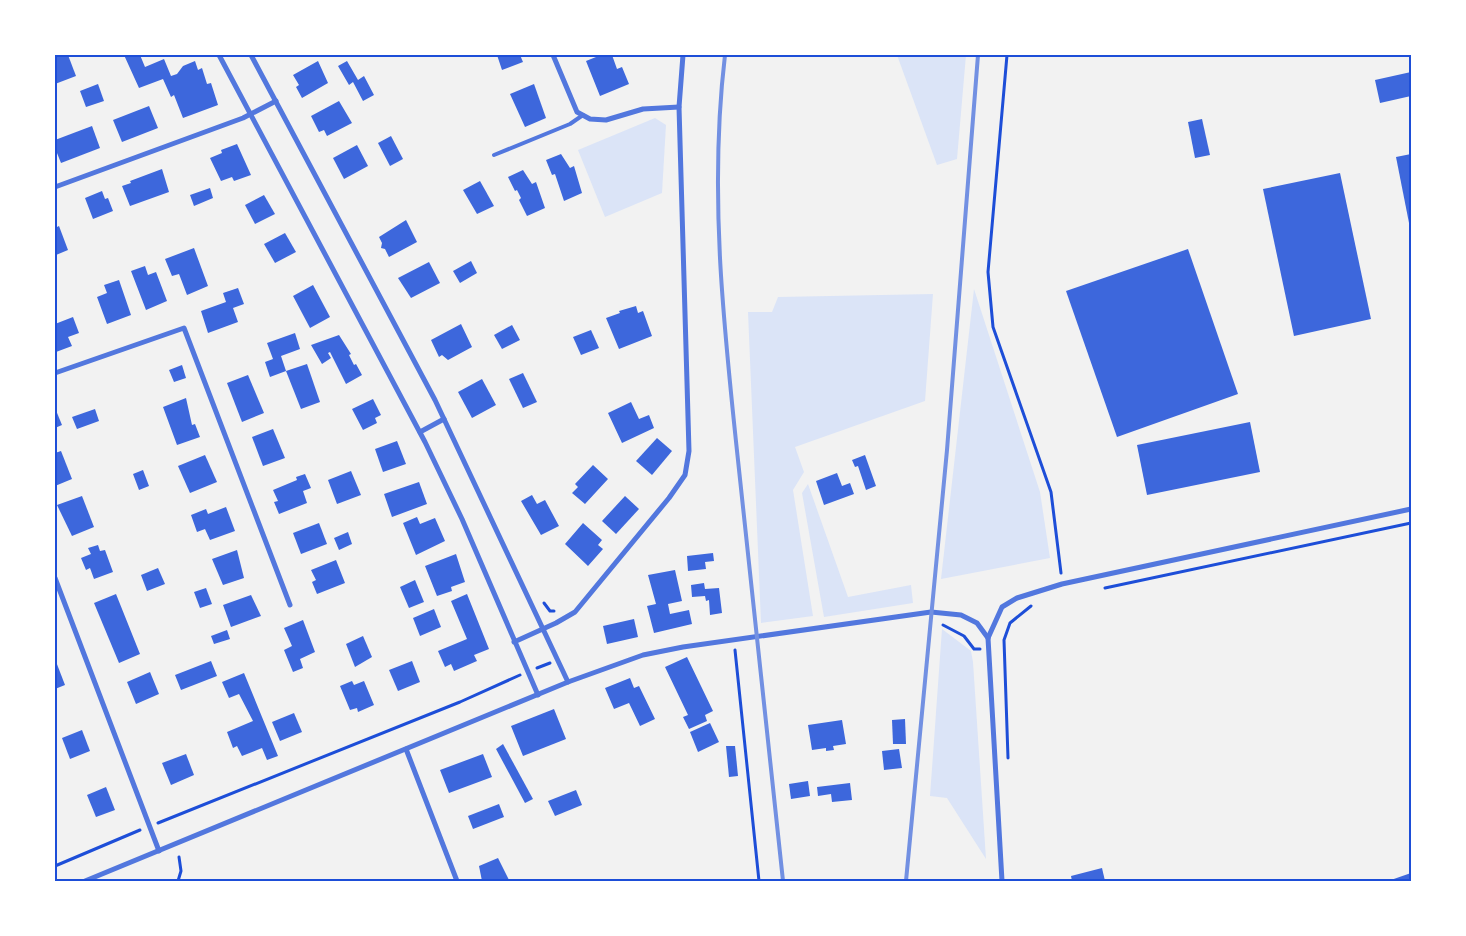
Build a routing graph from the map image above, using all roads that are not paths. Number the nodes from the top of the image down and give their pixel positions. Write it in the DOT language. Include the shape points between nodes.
graph roads {
  1 [pos="219,55"];
  2 [pos="251,55"];
  3 [pos="553,55"];
  4 [pos="683,55"];
  5 [pos="276,102"];
  6 [pos="679,107"];
  7 [pos="250,114"];
  8 [pos="583,115"];
  9 [pos="494,155"];
  10 [pos="55,187"];
  11 [pos="55,373"];
  12 [pos="444,419"];
  13 [pos="420,432"];
  14 [pos="1411,509"];
  15 [pos="55,578"];
  16 [pos="290,605"];
  17 [pos="542,629"];
  18 [pos="988,638"];
  19 [pos="514,642"];
  20 [pos="568,682"];
  21 [pos="538,695"];
  22 [pos="406,749"];
  23 [pos="159,850"];
  24 [pos="85,881"];
  25 [pos="457,881"];
  26 [pos="1002,881"];
  1 -- 7 [label="street"];
  2 -- 5 [label="street"];
  3 -- 8 [label="street" via="577,112"];
  4 -- 6 [label="street"];
  5 -- 7 [label="street"];
  5 -- 12 [label="street"];
  6 -- 8 [label="street" via="643,109 606,120"];
  6 -- 17 [label="street" via="689,451 685,475 577,610"];
  7 -- 10 [label="street"];
  7 -- 13 [label="street"];
  8 -- 9 [label="lane" via="570,124"];
  11 -- 16 [label="street" via="184,328"];
  12 -- 13 [label="street"];
  12 -- 17 [label="street"];
  13 -- 19 [label="street"];
  14 -- 18 [label="street" via="1062,584 1016,598 1002,607"];
  15 -- 23 [label="street"];
  17 -- 19 [label="street"];
  17 -- 20 [label="street"];
  18 -- 20 [label="street" via="977,623 961,615 931,612 683,647 643,655"];
  18 -- 26 [label="street"];
  19 -- 21 [label="street"];
  20 -- 21 [label="street"];
  21 -- 22 [label="street"];
  22 -- 23 [label="street"];
  22 -- 25 [label="street"];
  23 -- 24 [label="street"];
}
